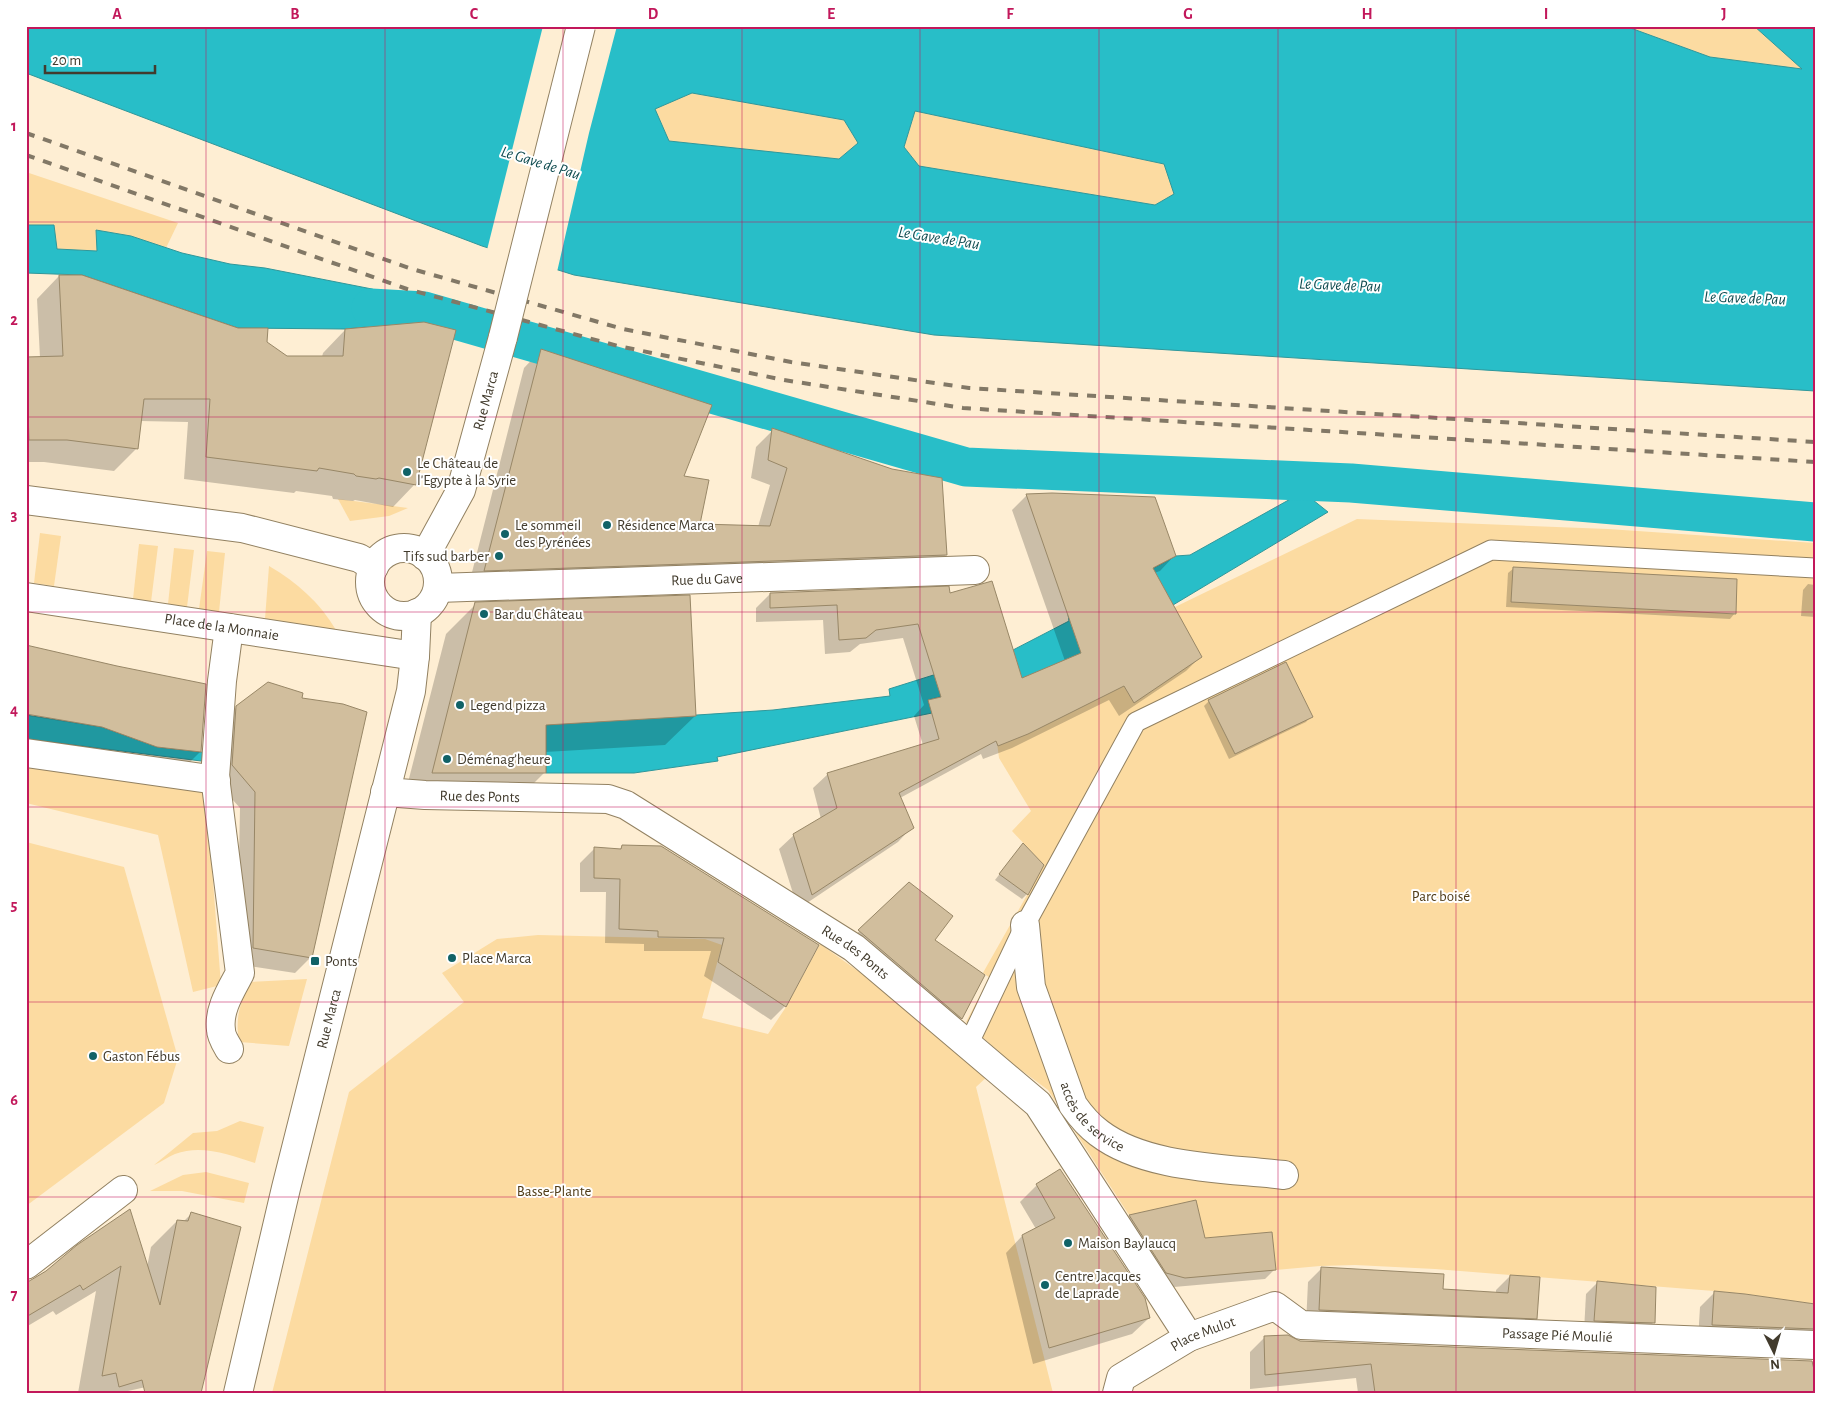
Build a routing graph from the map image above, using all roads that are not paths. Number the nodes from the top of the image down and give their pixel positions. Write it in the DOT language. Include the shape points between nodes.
graph roads {
  1 [pos="581,26"];
  2 [pos="26,500"];
  3 [pos="425,556"];
  4 [pos="374,567"];
  5 [pos="1815,568"];
  6 [pos="975,570"];
  7 [pos="438,588"];
  8 [pos="26,597"];
  9 [pos="417,613"];
  10 [pos="229,628"];
  11 [pos="415,656"];
  12 [pos="26,753"];
  13 [pos="216,779"];
  14 [pos="385,792"];
  15 [pos="1024,925"];
  16 [pos="968,1045"];
  17 [pos="228,1049"];
  18 [pos="1284,1175"];
  19 [pos="123,1190"];
  20 [pos="26,1265"];
  21 [pos="1301,1325"];
  22 [pos="1189,1337"];
  23 [pos="1815,1345"];
  24 [pos="238,1393"];
  25 [pos="1117,1393"];
  1 -- 3 [label="street, Rue Marca, bridge" via="461,490"];
  2 -- 4 [label="street" via="242,528 359,558"];
  3 -- 4 [label="street" via="416,550 397,549 379,559"];
  3 -- 7 [label="street" via="436,570"];
  4 -- 9 [label="street" via="371,587 379,605 397,615"];
  5 -- 15 [label="lane" via="1491,550 1136,722"];
  6 -- 7 [label="street, Rue du Gave"];
  7 -- 9 [label="street" via="427,608"];
  8 -- 10 [label="street, Place de la Monnaie"];
  9 -- 11 [label="street, Rue Marca"];
  10 -- 11 [label="street, Place de la Monnaie"];
  10 -- 13 [label="street" via="217,737"];
  11 -- 14 [label="street, Rue Marca" via="411,691"];
  12 -- 13 [label="street"];
  13 -- 17 [label="street" via="240,973 222,1014 221,1031"];
  14 -- 16 [label="street, Rue des Ponts" via="608,799 626,805 854,948"];
  14 -- 24 [label="street, Rue Marca"];
  15 -- 16 [label="lane"];
  15 -- 18 [label="street, accès de service" via="1031,987 1073,1105 1083,1119 1121,1147 1148,1157"];
  16 -- 22 [label="street, Rue des Ponts" via="1038,1104"];
  19 -- 20 [label="street"];
  21 -- 22 [label="street, Place Mulot" via="1274,1306"];
  21 -- 23 [label="street, Passage Pié Moulié"];
  22 -- 25 [label="street, Place Mulot" via="1121,1378"];
}
